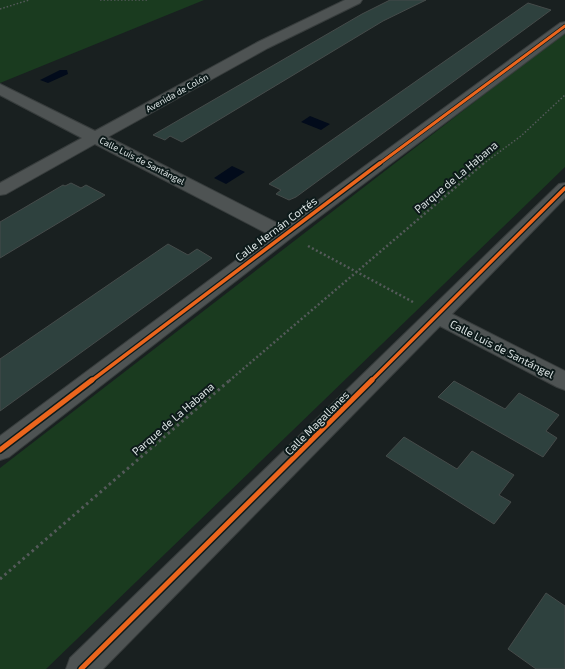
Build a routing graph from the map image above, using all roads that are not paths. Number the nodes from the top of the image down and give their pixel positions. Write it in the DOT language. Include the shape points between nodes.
graph roads {
  1 [pos="355,0"];
  2 [pos="565,26"];
  3 [pos="0,89"];
  4 [pos="97,137"];
  5 [pos="565,188"];
  6 [pos="0,190"];
  7 [pos="284,234"];
  8 [pos="438,316"];
  9 [pos="565,381"];
  10 [pos="0,450"];
  11 [pos="81,669"];
  1 -- 4 [label="street, Avenida de Colón" via="263,45"];
  2 -- 7 [label="street, Calle Hernán Cortés"];
  3 -- 4 [label="street, Calle Luis de Santángel"];
  4 -- 6 [label="street, Avenida de Colón"];
  4 -- 7 [label="street, Calle Luis de Santángel"];
  5 -- 8 [label="street, Calle Magallanes"];
  7 -- 10 [label="street, Calle Hernán Cortés"];
  8 -- 9 [label="street, Calle Luis de Santángel"];
  8 -- 11 [label="street, Calle Magallanes"];
}
